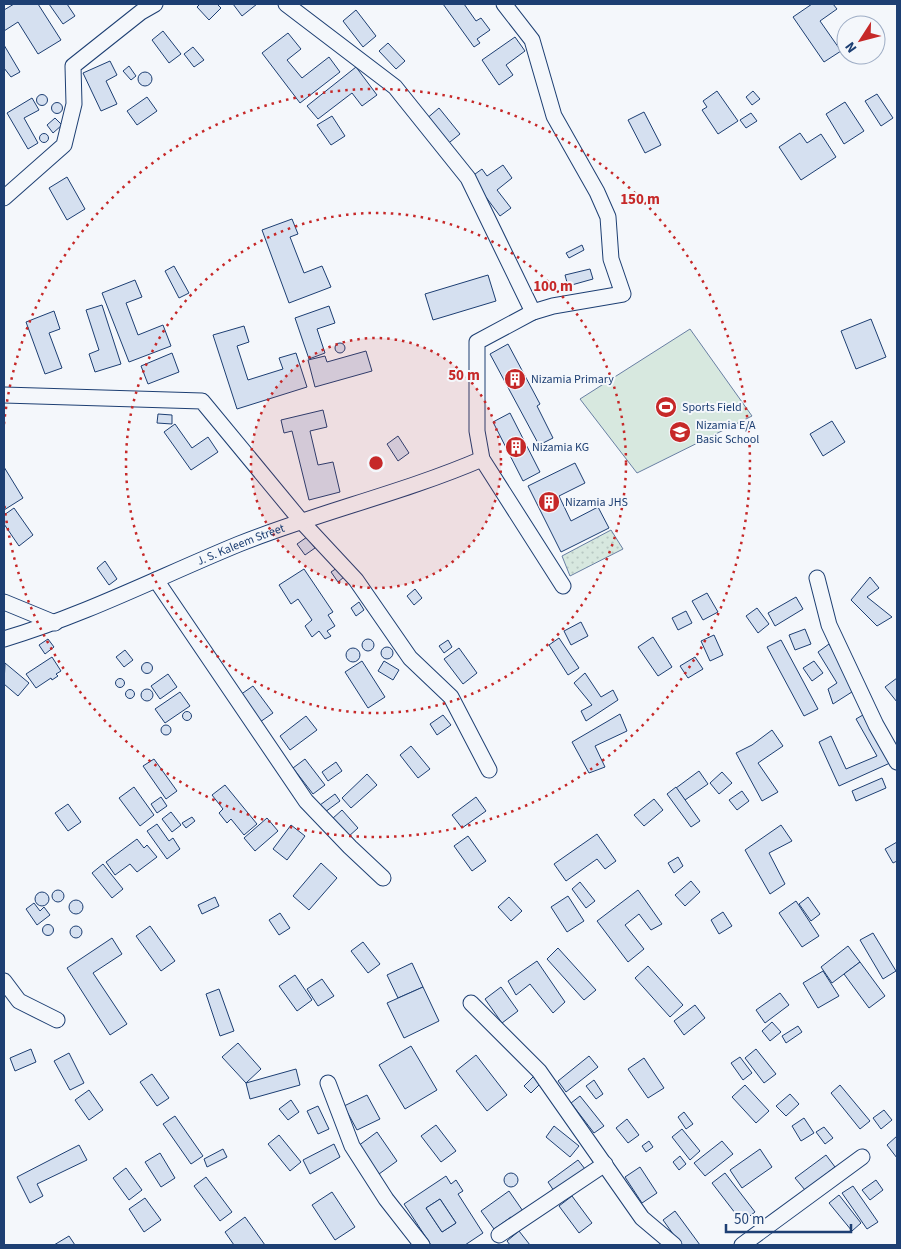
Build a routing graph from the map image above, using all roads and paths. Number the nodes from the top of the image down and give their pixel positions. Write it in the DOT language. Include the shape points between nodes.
graph roads {
  1 [pos="155,4"];
  2 [pos="286,4"];
  3 [pos="504,4"];
  4 [pos="4,198"];
  5 [pos="533,312"];
  6 [pos="4,395"];
  7 [pos="482,459"];
  8 [pos="302,522"];
  9 [pos="817,578"];
  10 [pos="156,580"];
  11 [pos="563,586"];
  12 [pos="4,602"];
  13 [pos="54,623"];
  14 [pos="4,639"];
  15 [pos="897,762"];
  16 [pos="489,770"];
  17 [pos="383,878"];
  18 [pos="4,981"];
  19 [pos="471,1003"];
  20 [pos="57,1020"];
  21 [pos="328,1083"];
  22 [pos="862,1157"];
  23 [pos="605,1164"];
  24 [pos="499,1236"];
  25 [pos="422,1245"];
  26 [pos="674,1245"];
  27 [pos="742,1245"];
  1 -- 4 [label="street" via="73,66 74,104 64,145"];
  2 -- 5 [label="street" via="395,87 462,170"];
  3 -- 5 [label="street" via="532,40 554,116 608,217 611,258 623,294"];
  5 -- 7 [label="street" via="477,342 477,430"];
  6 -- 8 [label="street" via="202,402"];
  7 -- 8 [label="street, J. S. Kaleem Street"];
  7 -- 11 [label="street"];
  8 -- 10 [label="street, J. S. Kaleem Street"];
  8 -- 16 [label="street" via="356,580 410,658 451,697"];
  9 -- 15 [label="street" via="829,625"];
  10 -- 13 [label="street, J. S. Kaleem Street"];
  10 -- 17 [label="street" via="306,801"];
  12 -- 13 [label="street"];
  13 -- 14 [label="street, J. S. Kaleem Street"];
  18 -- 20 [label="street" via="19,1001"];
  19 -- 23 [label="street" via="538,1071"];
  21 -- 25 [label="street" via="352,1146 386,1199"];
  22 -- 27 [label="street"];
  23 -- 24 [label="street"];
  23 -- 26 [label="street" via="642,1218"];
}
